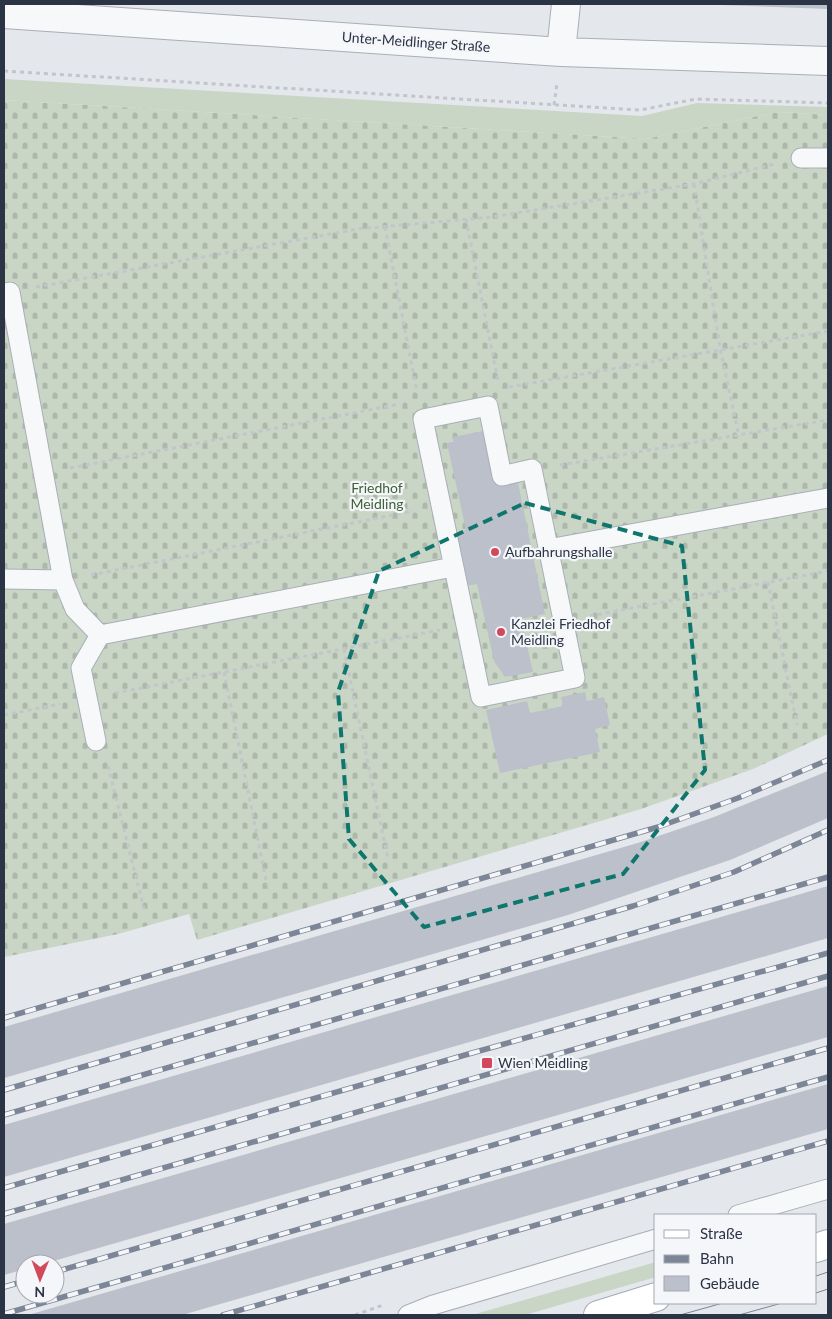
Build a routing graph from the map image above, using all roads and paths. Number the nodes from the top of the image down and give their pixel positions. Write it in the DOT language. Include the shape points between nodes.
graph roads {
  1 [pos="566,4"];
  2 [pos="4,14"];
  3 [pos="561,52"];
  4 [pos="828,61"];
  5 [pos="4,71"];
  6 [pos="828,103"];
  7 [pos="801,158"];
  8 [pos="828,158"];
  9 [pos="694,184"];
  10 [pos="466,219"];
  11 [pos="385,227"];
  12 [pos="7,292"];
  13 [pos="828,331"];
  14 [pos="720,348"];
  15 [pos="419,400"];
  16 [pos="423,419"];
  17 [pos="828,420"];
  18 [pos="739,437"];
  19 [pos="532,469"];
  20 [pos="45,472"];
  21 [pos="828,498"];
  22 [pos="441,506"];
  23 [pos="548,549"];
  24 [pos="453,567"];
  25 [pos="828,571"];
  26 [pos="4,579"];
  27 [pos="64,580"];
  28 [pos="768,582"];
  29 [pos="563,621"];
  30 [pos="465,624"];
  31 [pos="100,635"];
  32 [pos="344,649"];
  33 [pos="224,672"];
  34 [pos="88,699"];
  35 [pos="4,715"];
  36 [pos="797,725"];
  37 [pos="96,741"];
  38 [pos="388,858"];
  39 [pos="267,885"];
  40 [pos="144,909"];
  41 [pos="828,1189"];
  42 [pos="741,1214"];
  43 [pos="654,1240"];
  44 [pos="654,1298"];
  45 [pos="408,1315"];
  46 [pos="598,1315"];
  1 -- 3 [label="street"];
  2 -- 3 [label="street, Unter-Meidlinger Straße"];
  3 -- 4 [label="street, Unter-Meidlinger Straße"];
  5 -- 6 [label="path" via="640,110 696,99"];
  7 -- 8 [label="lane"];
  7 -- 9 [label="path"];
  9 -- 10 [label="path"];
  9 -- 14 [label="path"];
  10 -- 11 [label="path"];
  10 -- 14 [label="path" via="500,389"];
  11 -- 12 [label="path" via="358,229"];
  11 -- 15 [label="path"];
  12 -- 20 [label="lane"];
  13 -- 14 [label="path"];
  14 -- 18 [label="path"];
  15 -- 16 [label="path"];
  15 -- 20 [label="path"];
  16 -- 19 [label="lane" via="488,406 502,476"];
  16 -- 22 [label="lane"];
  17 -- 18 [label="path"];
  18 -- 19 [label="path"];
  19 -- 23 [label="lane"];
  20 -- 27 [label="lane"];
  21 -- 23 [label="lane"];
  22 -- 24 [label="lane"];
  22 -- 27 [label="path"];
  23 -- 29 [label="lane"];
  24 -- 30 [label="lane"];
  24 -- 31 [label="lane"];
  25 -- 28 [label="path"];
  26 -- 27 [label="lane"];
  27 -- 31 [label="lane" via="75,610"];
  28 -- 29 [label="path"];
  28 -- 36 [label="path"];
  29 -- 30 [label="lane" via="575,678 480,697"];
  30 -- 32 [label="path"];
  31 -- 34 [label="lane" via="81,668"];
  32 -- 33 [label="path"];
  32 -- 38 [label="path"];
  33 -- 34 [label="path"];
  33 -- 39 [label="path"];
  34 -- 35 [label="path"];
  34 -- 37 [label="lane"];
  37 -- 40 [label="path" via="106,756"];
  41 -- 42 [label="lane"];
  43 -- 45 [label="lane"];
  44 -- 46 [label="main road"];
}
